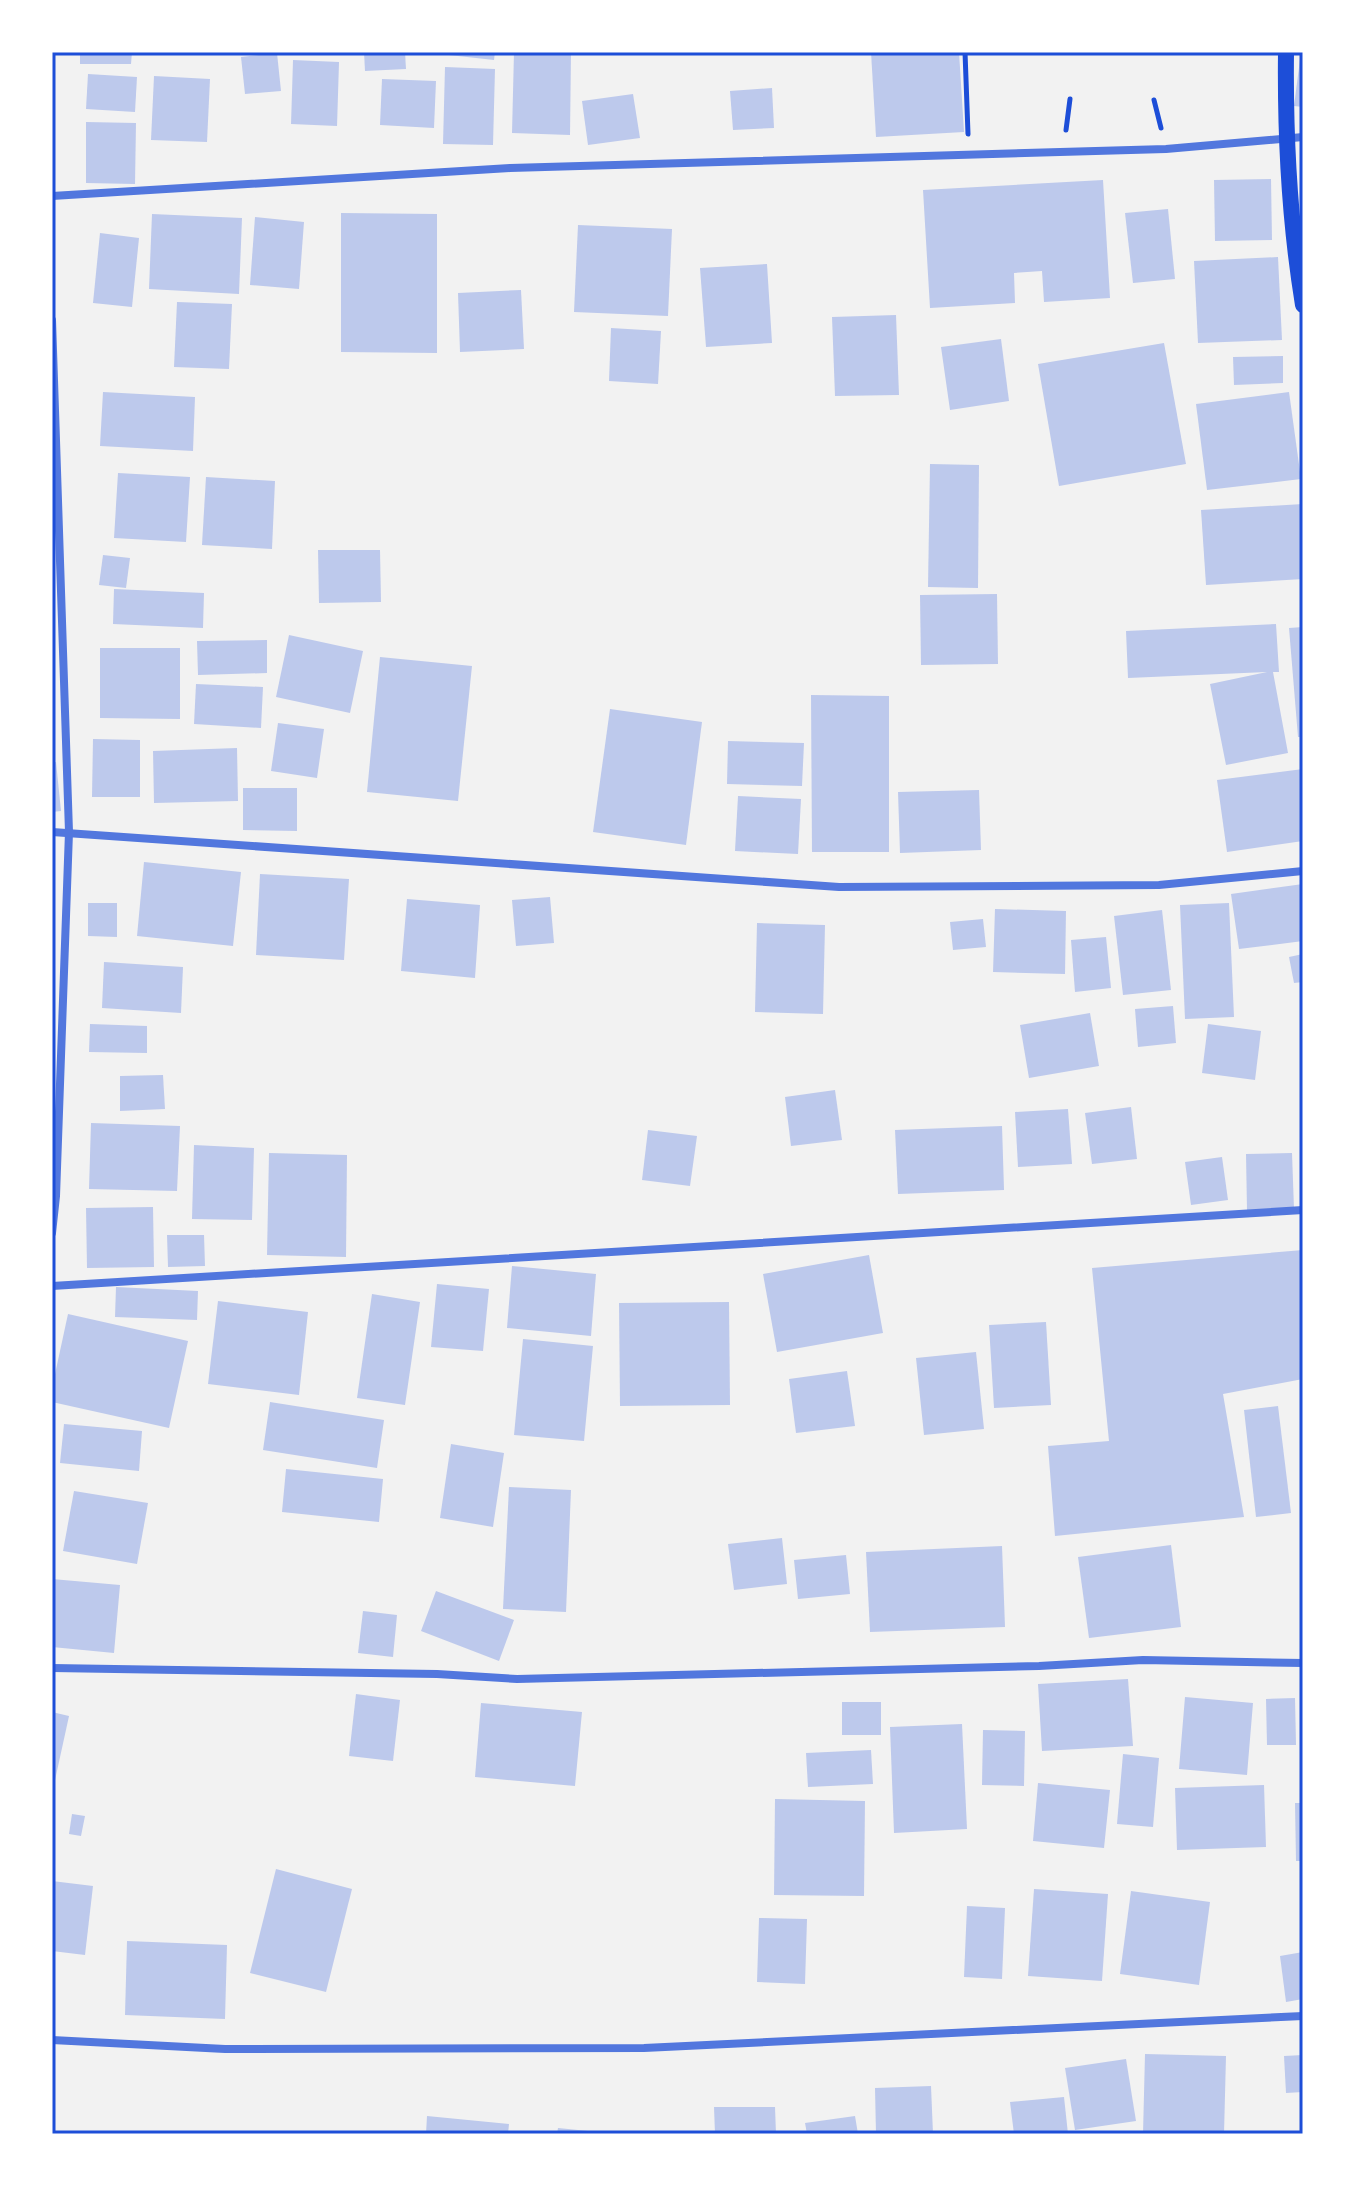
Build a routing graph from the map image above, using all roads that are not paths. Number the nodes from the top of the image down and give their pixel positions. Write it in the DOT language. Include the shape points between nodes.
graph roads {
  1 [pos="1286,52"];
  2 [pos="1303,137"];
  3 [pos="1285,138"];
  4 [pos="52,196"];
  5 [pos="1303,305"];
  6 [pos="52,320"];
  7 [pos="52,832"];
  8 [pos="69,832"];
  9 [pos="1303,871"];
  10 [pos="1303,1210"];
  11 [pos="52,1233"];
  12 [pos="52,1286"];
  13 [pos="1303,1663"];
  14 [pos="52,1668"];
  15 [pos="1303,2016"];
  16 [pos="52,2040"];
  1 -- 3 [label="main road"];
  2 -- 3 [label="street"];
  3 -- 4 [label="street" via="1063,153 510,168"];
  3 -- 5 [label="main road"];
  6 -- 8 [label="street"];
  7 -- 8 [label="street"];
  8 -- 9 [label="street" via="839,887 1159,885"];
  8 -- 11 [label="street"];
  10 -- 12 [label="street"];
  13 -- 14 [label="street" via="1143,1660 517,1679"];
  15 -- 16 [label="street" via="644,2048 225,2049"];
}
